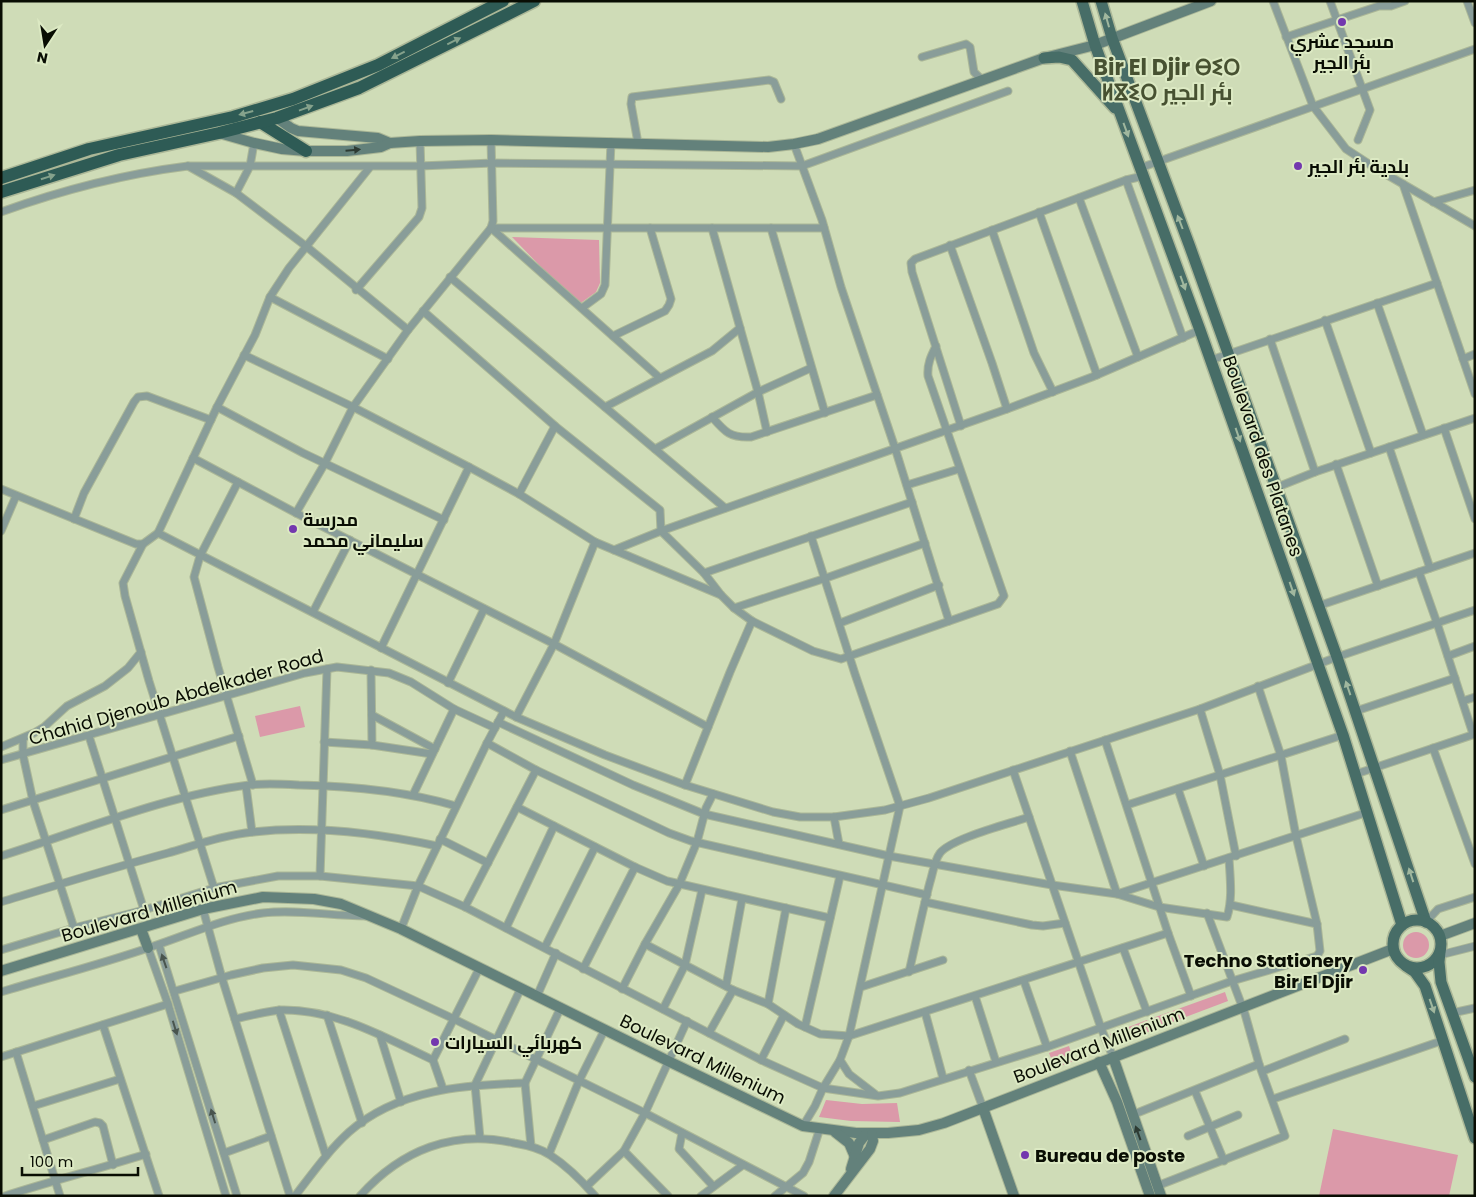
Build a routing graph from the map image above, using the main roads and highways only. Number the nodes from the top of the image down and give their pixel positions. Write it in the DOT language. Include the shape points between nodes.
graph roads {
  1 [pos="504,1"];
  2 [pos="534,1"];
  3 [pos="1082,1"];
  4 [pos="1102,1"];
  5 [pos="1211,1"];
  6 [pos="1112,38"];
  7 [pos="1095,45"];
  8 [pos="1044,58"];
  9 [pos="1120,112"];
  10 [pos="277,118"];
  11 [pos="260,122"];
  12 [pos="219,133"];
  13 [pos="390,143"];
  14 [pos="306,151"];
  15 [pos="1,178"];
  16 [pos="1,192"];
  17 [pos="1426,922"];
  18 [pos="1475,923"];
  19 [pos="1402,925"];
  20 [pos="141,929"];
  21 [pos="1440,936"];
  22 [pos="148,948"];
  23 [pos="1393,949"];
  24 [pos="1440,953"];
  25 [pos="1406,966"];
  26 [pos="1,971"];
  27 [pos="1471,1055"];
  28 [pos="1113,1057"];
  29 [pos="1099,1062"];
  30 [pos="1475,1077"];
  31 [pos="983,1108"];
  32 [pos="832,1130"];
  33 [pos="869,1134"];
  34 [pos="888,1134"];
  35 [pos="1475,1138"];
  36 [pos="858,1158"];
  37 [pos="1159,1191"];
  38 [pos="836,1195"];
  39 [pos="1014,1196"];
  40 [pos="1150,1196"];
  1 -- 15 [label="highway, one-way" via="378,66 293,99 89,150"];
  10 -- 2 [label="highway, one-way" via="366,84"];
  3 -- 7 [label="main road, Boulevard des Platanes"];
  6 -- 4 [label="main road, Boulevard des Platanes, one-way"];
  5 -- 6 [label="main road"];
  6 -- 7 [label="main road"];
  17 -- 6 [label="main road, Boulevard des Platanes, one-way" via="1337,657"];
  7 -- 8 [label="main road"];
  7 -- 9 [label="main road, Boulevard des Platanes"];
  8 -- 9 [label="main road" via="1072,60"];
  8 -- 13 [label="main road" via="818,139 794,144 768,147 491,140"];
  9 -- 19 [label="main road, Boulevard des Platanes, one-way" via="1343,735"];
  10 -- 11 [label="highway"];
  10 -- 13 [label="main road" via="298,131 378,138"];
  11 -- 12 [label="highway"];
  11 -- 14 [label="highway"];
  12 -- 14 [label="main road" via="282,149"];
  16 -- 12 [label="highway, one-way" via="119,154"];
  14 -- 13 [label="main road, one-way" via="347,151"];
  17 -- 19 [label="main road" via="1409,921"];
  17 -- 21 [label="main road"];
  18 -- 21 [label="main road"];
  19 -- 23 [label="main road" via="1394,936"];
  20 -- 22 [label="main road"];
  20 -- 26 [label="main road, Boulevard Millenium"];
  20 -- 32 [label="main road, Boulevard Millenium" via="203,909 263,897 341,904 401,928 803,1126"];
  21 -- 24 [label="main road"];
  23 -- 25 [label="main road"];
  23 -- 28 [label="main road, Boulevard Millenium"];
  24 -- 25 [label="main road" via="1427,966"];
  24 -- 27 [label="main road" via="1441,982"];
  25 -- 35 [label="main road, one-way" via="1425,986"];
  27 -- 30 [label="main road"];
  28 -- 29 [label="main road, Boulevard Millenium"];
  37 -- 28 [label="main road, one-way"];
  29 -- 31 [label="main road, Boulevard Millenium"];
  29 -- 40 [label="main road" via="1117,1102"];
  31 -- 34 [label="main road, Boulevard Millenium" via="927,1128"];
  31 -- 39 [label="main road"];
  32 -- 33 [label="main road, Boulevard Millenium"];
  32 -- 36 [label="main road" via="849,1143"];
  33 -- 34 [label="main road, Boulevard Millenium"];
  33 -- 36 [label="main road" via="872,1145"];
  34 -- 36 [label="main road"];
  36 -- 38 [label="main road"];
}
